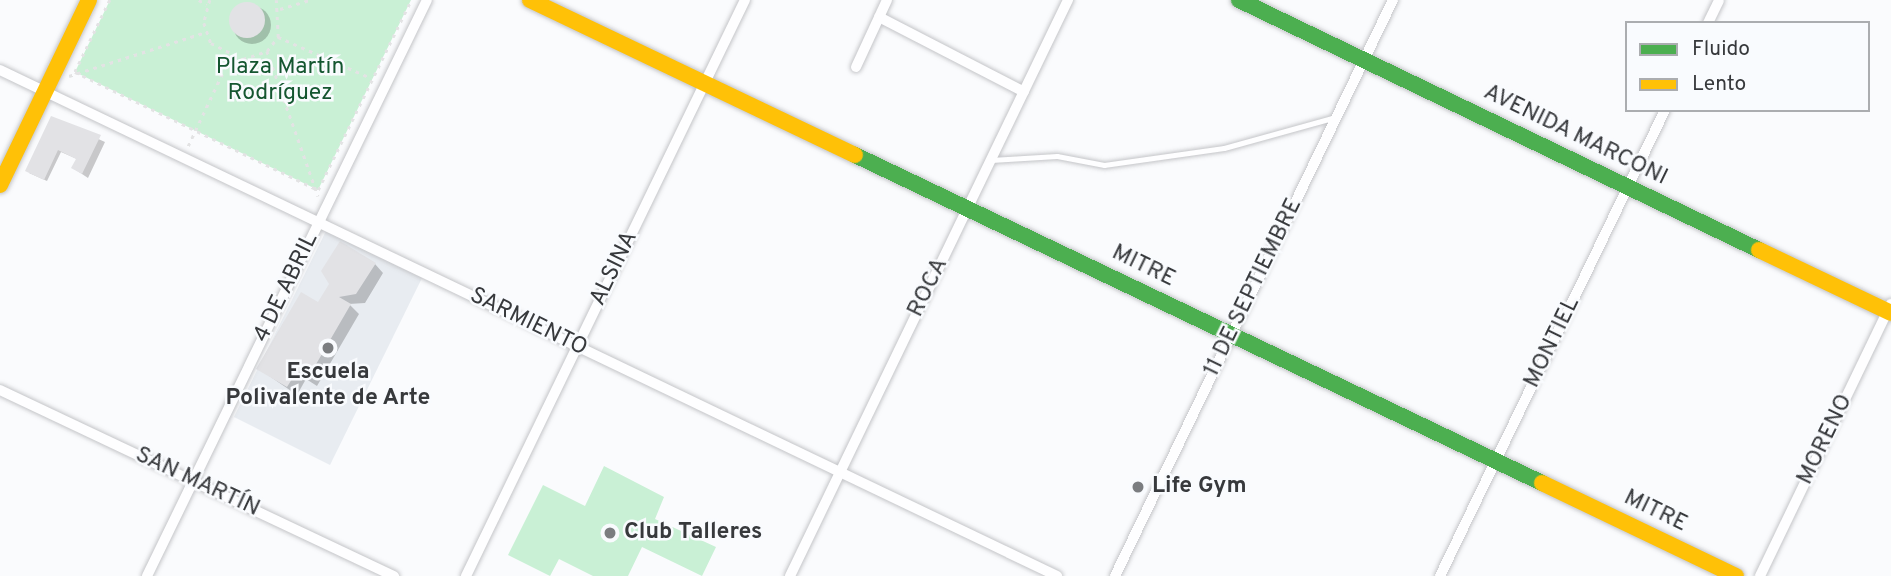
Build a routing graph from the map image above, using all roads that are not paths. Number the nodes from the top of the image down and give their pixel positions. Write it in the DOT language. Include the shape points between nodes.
graph roads {
  1 [pos="89,0"];
  2 [pos="427,0"];
  3 [pos="530,0"];
  4 [pos="745,0"];
  5 [pos="887,0"];
  6 [pos="1068,0"];
  7 [pos="1239,0"];
  8 [pos="1393,0"];
  9 [pos="1718,0"];
  10 [pos="879,17"];
  11 [pos="1708,21"];
  12 [pos="1364,60"];
  13 [pos="856,67"];
  14 [pos="0,71"];
  15 [pos="705,83"];
  16 [pos="44,92"];
  17 [pos="1024,92"];
  18 [pos="1664,112"];
  19 [pos="1336,117"];
  20 [pos="991,160"];
  21 [pos="0,185"];
  22 [pos="1628,187"];
  23 [pos="967,209"];
  24 [pos="320,223"];
  25 [pos="1890,309"];
  26 [pos="1231,335"];
  27 [pos="578,347"];
  28 [pos="0,390"];
  29 [pos="1496,461"];
  30 [pos="841,472"];
  31 [pos="192,481"];
  32 [pos="148,576"];
  33 [pos="394,576"];
  34 [pos="466,576"];
  35 [pos="790,576"];
  36 [pos="1057,576"];
  37 [pos="1115,576"];
  38 [pos="1440,576"];
  39 [pos="1737,576"];
  40 [pos="1760,576"];
  1 -- 16 [label="street"];
  2 -- 24 [label="street, 4 DE ABRIL"];
  3 -- 15 [label="street, MITRE"];
  4 -- 15 [label="street, ALSINA"];
  5 -- 10 [label="street"];
  6 -- 17 [label="street, ROCA"];
  7 -- 12 [label="street, AVENIDA MARCONI"];
  8 -- 12 [label="street, 11 DE SEPTIEMBRE"];
  9 -- 11 [label="street"];
  10 -- 13 [label="street"];
  10 -- 17 [label="street"];
  12 -- 19 [label="street, 11 DE SEPTIEMBRE"];
  12 -- 22 [label="street, AVENIDA MARCONI"];
  14 -- 16 [label="street, SARMIENTO"];
  15 -- 23 [label="street, MITRE"];
  15 -- 27 [label="street, ALSINA"];
  16 -- 21 [label="street"];
  16 -- 24 [label="street, SARMIENTO"];
  17 -- 20 [label="street, ROCA"];
  18 -- 22 [label="street, MONTIEL"];
  19 -- 20 [label="lane" via="1224,148 1104,165 1057,156"];
  19 -- 26 [label="street, 11 DE SEPTIEMBRE"];
  20 -- 23 [label="street, ROCA"];
  22 -- 25 [label="street, AVENIDA MARCONI"];
  22 -- 29 [label="street, MONTIEL"];
  23 -- 26 [label="street, MITRE"];
  23 -- 30 [label="street, ROCA"];
  24 -- 27 [label="street, SARMIENTO"];
  24 -- 31 [label="street, 4 DE ABRIL"];
  25 -- 40 [label="street, MORENO"];
  26 -- 29 [label="street, MITRE"];
  26 -- 37 [label="street, 11 DE SEPTIEMBRE"];
  27 -- 30 [label="street, SARMIENTO"];
  27 -- 34 [label="street, ALSINA"];
  28 -- 31 [label="street, SAN MARTÍN"];
  29 -- 38 [label="street, MONTIEL"];
  29 -- 39 [label="street, MITRE"];
  30 -- 35 [label="street, ROCA"];
  30 -- 36 [label="street, SARMIENTO"];
  31 -- 32 [label="street, 4 DE ABRIL"];
  31 -- 33 [label="street, SAN MARTÍN"];
}
